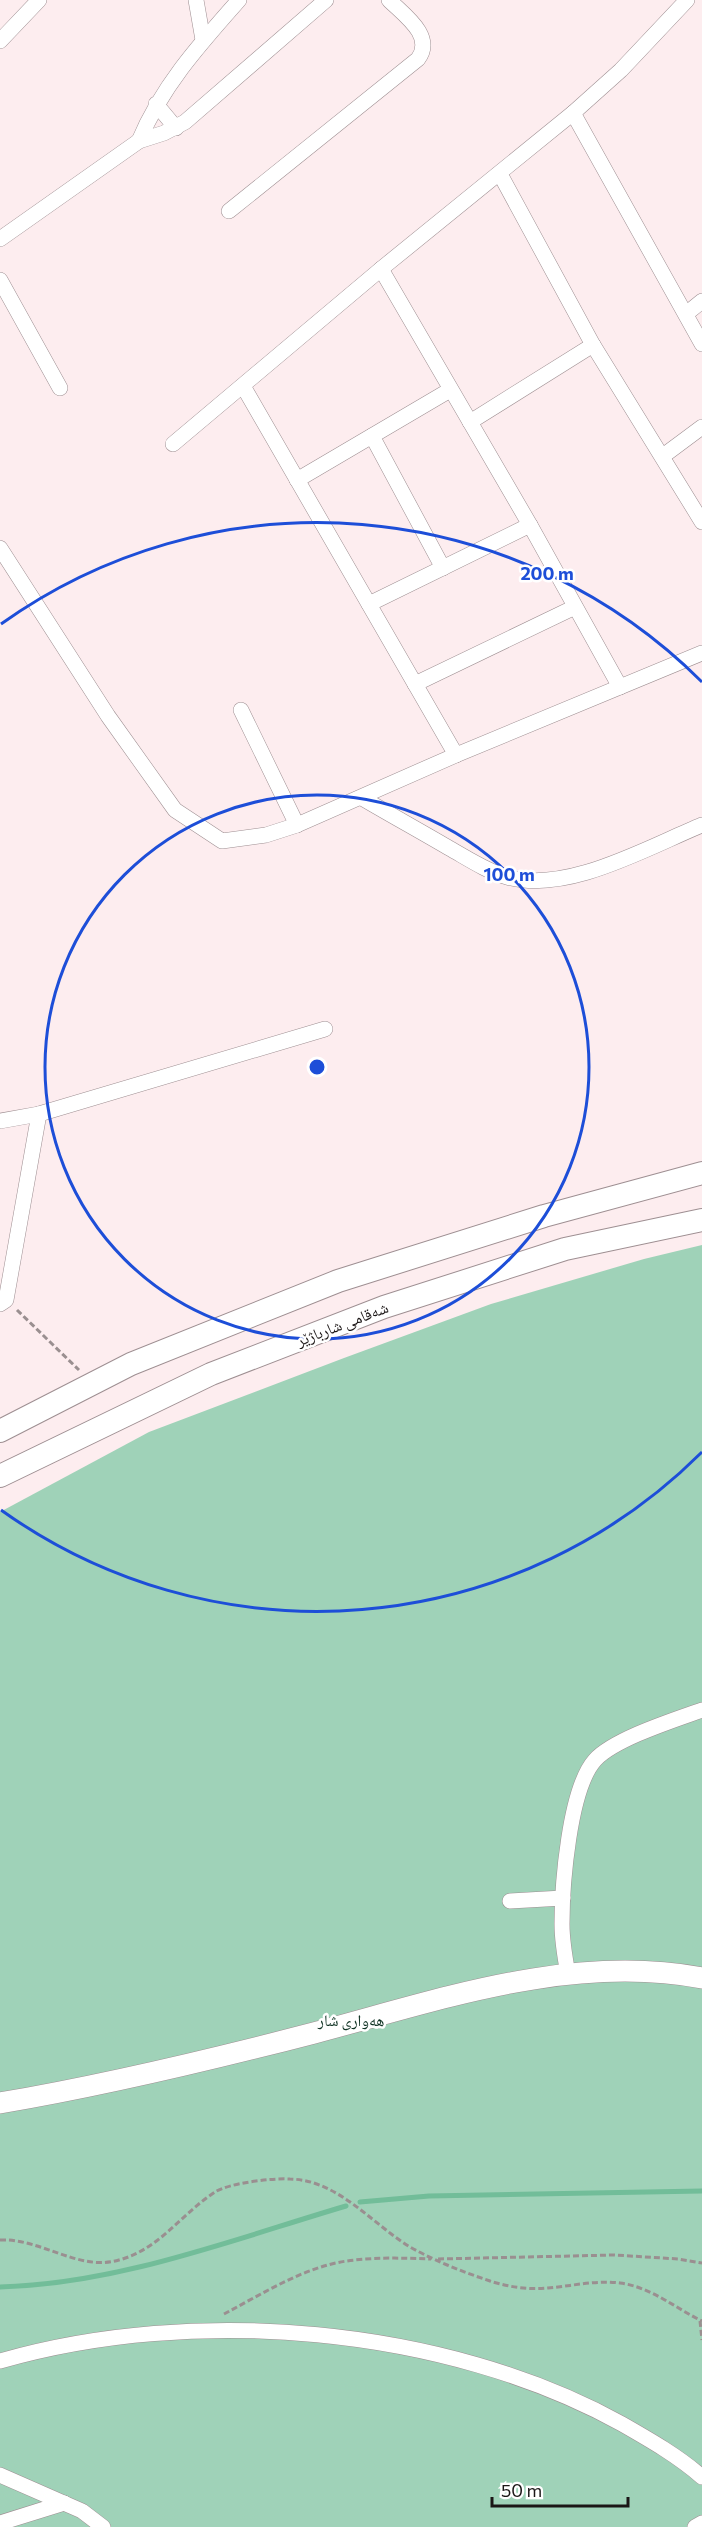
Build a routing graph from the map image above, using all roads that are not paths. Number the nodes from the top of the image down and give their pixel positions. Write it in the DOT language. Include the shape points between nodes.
graph roads {
  1 [pos="196,0"];
  2 [pos="239,0"];
  3 [pos="326,0"];
  4 [pos="389,0"];
  5 [pos="687,0"];
  6 [pos="30,4"];
  7 [pos="203,40"];
  8 [pos="0,41"];
  9 [pos="156,104"];
  10 [pos="573,113"];
  11 [pos="176,128"];
  12 [pos="139,141"];
  13 [pos="500,174"];
  14 [pos="229,211"];
  15 [pos="0,239"];
  16 [pos="381,269"];
  17 [pos="0,280"];
  18 [pos="702,301"];
  19 [pos="686,314"];
  20 [pos="702,344"];
  21 [pos="592,345"];
  22 [pos="243,386"];
  23 [pos="60,388"];
  24 [pos="450,390"];
  25 [pos="470,422"];
  26 [pos="702,427"];
  27 [pos="372,436"];
  28 [pos="173,444"];
  29 [pos="663,456"];
  30 [pos="297,480"];
  31 [pos="702,522"];
  32 [pos="530,525"];
  33 [pos="1,553"];
  34 [pos="443,568"];
  35 [pos="369,604"];
  36 [pos="575,607"];
  37 [pos="702,653"];
  38 [pos="415,684"];
  39 [pos="620,687"];
  40 [pos="241,711"];
  41 [pos="456,755"];
  42 [pos="362,798"];
  43 [pos="297,825"];
  44 [pos="702,825"];
  45 [pos="325,1029"];
  46 [pos="39,1114"];
  47 [pos="0,1121"];
  48 [pos="702,1173"];
  49 [pos="702,1220"];
  50 [pos="403,1261"];
  51 [pos="416,1296"];
  52 [pos="3,1302"];
  53 [pos="0,1431"];
  54 [pos="0,1476"];
  55 [pos="702,1710"];
  56 [pos="563,1898"];
  57 [pos="510,1901"];
  58 [pos="568,1974"];
  59 [pos="702,1978"];
  60 [pos="0,2103"];
  61 [pos="0,2361"];
  62 [pos="0,2475"];
  63 [pos="702,2476"];
  64 [pos="64,2503"];
  65 [pos="0,2523"];
  66 [pos="702,2523"];
  67 [pos="103,2527"];
  68 [pos="695,2527"];
  1 -- 7 [label="street"];
  2 -- 7 [label="street"];
  3 -- 11 [label="street"];
  4 -- 14 [label="street" via="423,38 418,59"];
  5 -- 10 [label="street" via="621,70"];
  6 -- 8 [label="street"];
  7 -- 9 [label="street"];
  9 -- 11 [label="street"];
  9 -- 12 [label="street"];
  10 -- 13 [label="street"];
  10 -- 19 [label="street"];
  11 -- 12 [label="street"];
  12 -- 15 [label="street"];
  13 -- 16 [label="street"];
  13 -- 21 [label="street"];
  16 -- 22 [label="street"];
  16 -- 24 [label="street"];
  17 -- 23 [label="street"];
  18 -- 19 [label="street"];
  19 -- 20 [label="street"];
  21 -- 25 [label="street"];
  21 -- 29 [label="street"];
  22 -- 28 [label="street"];
  22 -- 30 [label="street"];
  24 -- 25 [label="street"];
  24 -- 27 [label="street"];
  25 -- 32 [label="street"];
  26 -- 29 [label="street"];
  27 -- 30 [label="street"];
  27 -- 34 [label="street"];
  29 -- 31 [label="street"];
  30 -- 35 [label="street"];
  32 -- 34 [label="street"];
  32 -- 36 [label="street"];
  33 -- 43 [label="street" via="175,810 222,841 266,835"];
  34 -- 35 [label="street"];
  35 -- 38 [label="street"];
  36 -- 38 [label="street"];
  36 -- 39 [label="street"];
  37 -- 39 [label="street"];
  38 -- 41 [label="street"];
  39 -- 41 [label="street"];
  40 -- 43 [label="street"];
  41 -- 42 [label="street"];
  42 -- 43 [label="street"];
  42 -- 44 [label="street" via="482,866 507,877 535,881 589,872"];
  45 -- 46 [label="street"];
  46 -- 47 [label="street"];
  46 -- 52 [label="street"];
  48 -- 50 [label="main road" via="544,1216"];
  49 -- 51 [label="main road, شەقامی شارباژێر" via="565,1249"];
  50 -- 51 [label="main road"];
  50 -- 53 [label="main road" via="338,1281 131,1364"];
  51 -- 54 [label="main road, شەقامی شارباژێر" via="211,1374"];
  55 -- 56 [label="street" via="618,1744 590,1767 576,1803"];
  56 -- 57 [label="street"];
  56 -- 58 [label="street" via="563,1947"];
  58 -- 59 [label="street" via="649,1971"];
  58 -- 60 [label="street" via="468,1992 142,2076"];
  61 -- 63 [label="street" via="149,2333 214,2330 331,2336 378,2343 504,2373 562,2394 655,2442"];
  62 -- 64 [label="street"];
  64 -- 65 [label="street"];
  64 -- 67 [label="street"];
  66 -- 68 [label="street"];
}
